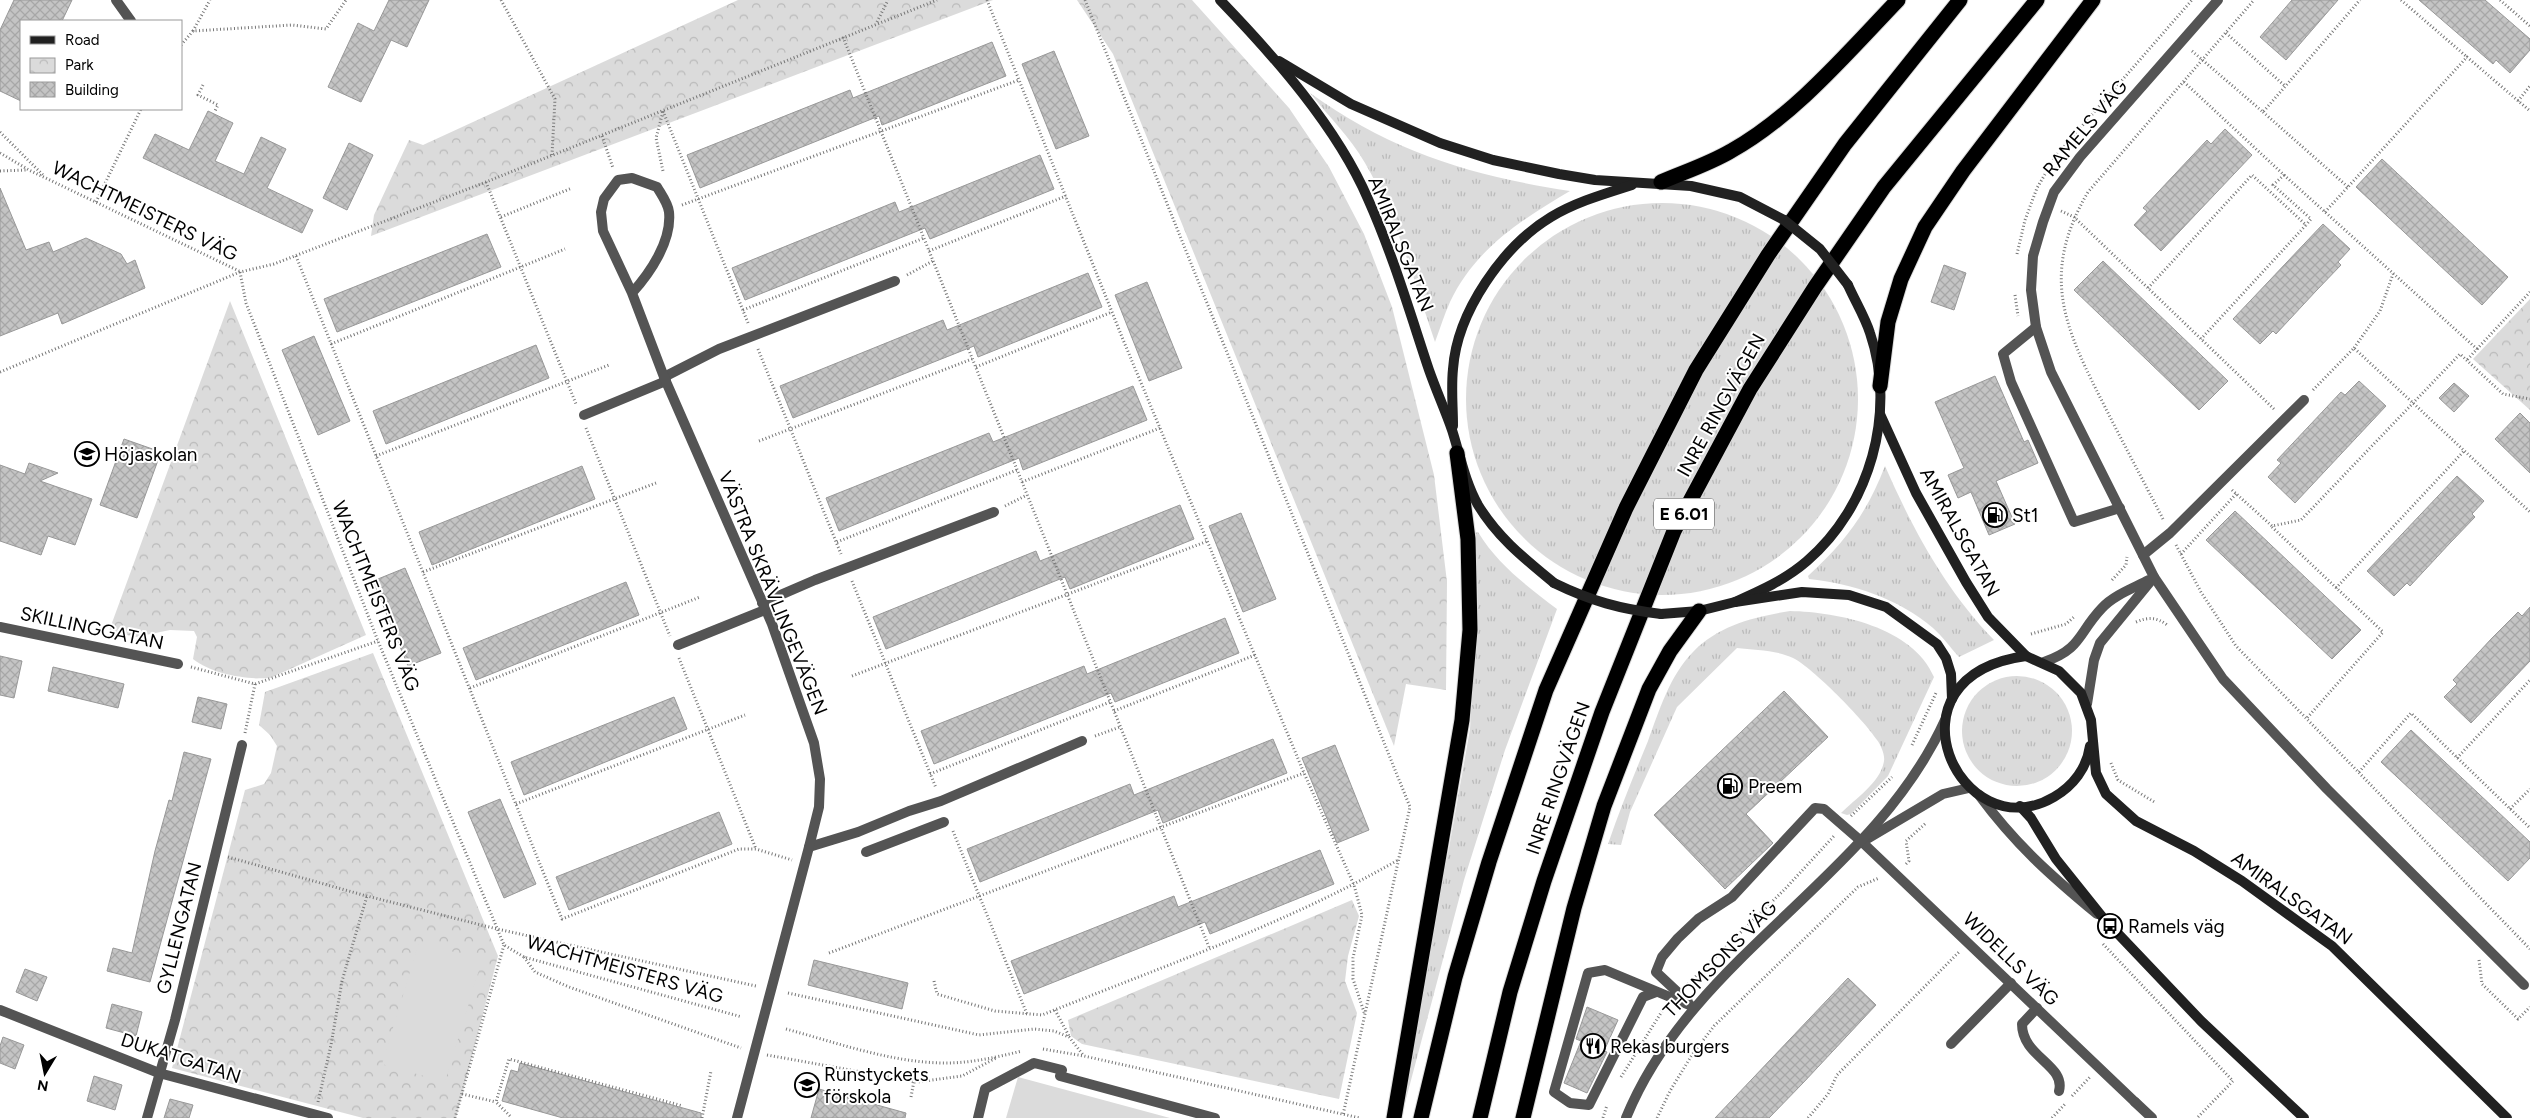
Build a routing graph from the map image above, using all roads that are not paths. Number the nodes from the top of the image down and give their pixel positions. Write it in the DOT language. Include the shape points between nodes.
graph roads {
  1 [pos="116,0"];
  2 [pos="1220,0"];
  3 [pos="1898,0"];
  4 [pos="1960,0"];
  5 [pos="2037,0"];
  6 [pos="2093,0"];
  7 [pos="2218,0"];
  8 [pos="130,20"];
  9 [pos="1274,58"];
  10 [pos="1661,182"];
  11 [pos="1637,183"];
  12 [pos="895,281"];
  13 [pos="632,293"];
  14 [pos="2036,327"];
  15 [pos="665,379"];
  16 [pos="1880,386"];
  17 [pos="2304,400"];
  18 [pos="1880,414"];
  19 [pos="582,415"];
  20 [pos="1452,432"];
  21 [pos="1457,453"];
  22 [pos="2120,508"];
  23 [pos="994,512"];
  24 [pos="2143,555"];
  25 [pos="2154,577"];
  26 [pos="1735,602"];
  27 [pos="763,606"];
  28 [pos="1699,611"];
  29 [pos="0,627"];
  30 [pos="675,644"];
  31 [pos="2026,656"];
  32 [pos="2044,662"];
  33 [pos="178,664"];
  34 [pos="1952,699"];
  35 [pos="2087,704"];
  36 [pos="1945,720"];
  37 [pos="2092,733"];
  38 [pos="1082,741"];
  39 [pos="242,745"];
  40 [pos="1969,788"];
  41 [pos="1979,794"];
  42 [pos="2020,806"];
  43 [pos="944,822"];
  44 [pos="1862,842"];
  45 [pos="809,847"];
  46 [pos="866,852"];
  47 [pos="2104,919"];
  48 [pos="2011,983"];
  49 [pos="2524,985"];
  50 [pos="1656,992"];
  51 [pos="1676,996"];
  52 [pos="1694,1007"];
  53 [pos="2037,1008"];
  54 [pos="0,1010"];
  55 [pos="1951,1044"];
  56 [pos="159,1074"];
  57 [pos="2059,1091"];
  58 [pos="1482,1112"];
  59 [pos="1523,1116"];
  60 [pos="147,1118"];
  61 [pos="328,1118"];
  62 [pos="737,1118"];
  63 [pos="978,1118"];
  64 [pos="1215,1118"];
  65 [pos="1394,1118"];
  66 [pos="1421,1118"];
  67 [pos="1626,1118"];
  68 [pos="2152,1118"];
  69 [pos="2304,1118"];
  70 [pos="2507,1118"];
  1 -- 8 [label="street"];
  2 -- 9 [label="main road, AMIRALSGATAN"];
  3 -- 10 [label="highway" via="1842,58 1760,132 1730,151"];
  4 -- 66 [label="highway, INRE RINGVÄGEN / E 6.01" via="1845,144 1768,255 1696,370 1626,508 1546,690 1483,881 1455,977"];
  5 -- 58 [label="highway, INRE RINGVÄGEN / E 6.01" via="1884,187 1814,287 1750,388 1674,531 1602,712 1544,881 1510,992"];
  6 -- 16 [label="highway" via="1962,171 1925,227 1901,279 1888,322"];
  7 -- 14 [label="street, RAMELS VÄG" via="2080,157 2054,192 2033,256 2031,290"];
  9 -- 11 [label="main road, AMIRALSGATAN" via="1350,104 1440,143 1493,160 1558,174"];
  9 -- 20 [label="main road, AMIRALSGATAN" via="1321,121 1368,198 1404,290"];
  10 -- 11 [label="main road, AMIRALSGATAN"];
  10 -- 16 [label="main road, AMIRALSGATAN, bridge" via="1740,197 1784,220 1820,249 1848,285 1871,334"];
  11 -- 20 [label="main road, AMIRALSGATAN" via="1591,197 1550,218 1514,246 1485,282 1464,323 1453,367"];
  12 -- 15 [label="street" via="719,349"];
  13 -- 13 [label="street, VÄSTRA SKRÄVLINGEVÄGEN" via="646,278 658,256 666,236 669,210 657,187 632,178 618,180 604,199 601,212 603,231"];
  13 -- 15 [label="street, VÄSTRA SKRÄVLINGEVÄGEN"];
  14 -- 22 [label="street, RAMELS VÄG" via="2051,372"];
  14 -- 22 [label="street" via="2004,354 2011,382 2074,522"];
  15 -- 19 [label="street"];
  15 -- 27 [label="street, VÄSTRA SKRÄVLINGEVÄGEN"];
  16 -- 18 [label="main road, AMIRALSGATAN"];
  17 -- 24 [label="street" via="2170,533"];
  18 -- 26 [label="main road, AMIRALSGATAN" via="1873,456 1861,487 1836,530 1794,571 1773,585"];
  18 -- 31 [label="main road, AMIRALSGATAN" via="1916,493 1966,582 1988,617"];
  20 -- 21 [label="main road, AMIRALSGATAN"];
  21 -- 28 [label="main road, AMIRALSGATAN, bridge" via="1478,504 1500,534 1511,548 1554,583 1597,602 1624,609 1661,614"];
  21 -- 65 [label="highway" via="1468,539 1469,621 1463,712"];
  22 -- 24 [label="street, RAMELS VÄG"];
  23 -- 27 [label="street" via="815,580"];
  24 -- 25 [label="street, RAMELS VÄG"];
  25 -- 32 [label="street" via="2102,608 2072,648"];
  25 -- 35 [label="street" via="2100,643"];
  25 -- 49 [label="street, RAMELS VÄG" via="2201,649 2248,708"];
  26 -- 28 [label="main road, AMIRALSGATAN"];
  26 -- 34 [label="main road, AMIRALSGATAN" via="1802,592 1848,595 1886,606 1936,644 1946,658 1951,674"];
  27 -- 30 [label="street"];
  27 -- 45 [label="street, VÄSTRA SKRÄVLINGEVÄGEN" via="784,655 814,743 820,788"];
  28 -- 59 [label="highway" via="1648,688 1604,806 1574,908"];
  29 -- 33 [label="street, SKILLINGGATAN"];
  31 -- 32 [label="main road, AMIRALSGATAN"];
  31 -- 34 [label="main road, AMIRALSGATAN" via="2005,658 1970,676"];
  32 -- 35 [label="main road, AMIRALSGATAN" via="2069,678"];
  34 -- 36 [label="main road, AMIRALSGATAN"];
  35 -- 37 [label="main road, AMIRALSGATAN"];
  36 -- 40 [label="main road, AMIRALSGATAN" via="1945,741 1951,764"];
  36 -- 44 [label="street, THOMSONS VÄG" via="1919,768"];
  37 -- 42 [label="main road, AMIRALSGATAN" via="2089,753 2074,781 2050,799"];
  37 -- 70 [label="main road, AMIRALSGATAN" via="2096,773 2106,794 2122,810 2242,881 2332,946"];
  38 -- 45 [label="street" via="941,801"];
  39 -- 56 [label="street, GYLLENGATAN"];
  40 -- 41 [label="main road, AMIRALSGATAN"];
  40 -- 44 [label="street, THOMSONS VÄG" via="1943,794"];
  41 -- 42 [label="main road, AMIRALSGATAN" via="2002,805"];
  41 -- 47 [label="street, AMIRALSGATAN" via="2004,830 2049,875"];
  42 -- 47 [label="main road, AMIRALSGATAN" via="2056,859"];
  43 -- 46 [label="street"];
  44 -- 48 [label="street, WIDELLS VÄG"];
  44 -- 51 [label="street, WIDELLS VÄG" via="1824,809 1815,808 1732,896 1698,919 1662,957 1656,972"];
  44 -- 52 [label="street, THOMSONS VÄG"];
  45 -- 62 [label="street, VÄSTRA SKRÄVLINGEVÄGEN"];
  47 -- 69 [label="main road, AMIRALSGATAN" via="2201,1021"];
  48 -- 53 [label="street, WIDELLS VÄG"];
  48 -- 55 [label="street"];
  50 -- 50 [label="street" via="1605,970 1588,973 1554,1092 1570,1103 1589,1105 1643,997"];
  50 -- 51 [label="street"];
  51 -- 52 [label="street"];
  52 -- 67 [label="street, THOMSONS VÄG" via="1670,1036"];
  53 -- 57 [label="street" via="2022,1024 2022,1034 2030,1050 2052,1068 2060,1080"];
  53 -- 68 [label="street, WIDELLS VÄG"];
  54 -- 56 [label="street, DUKATGATAN"];
  56 -- 60 [label="street, GYLLENGATAN"];
  56 -- 61 [label="street, DUKATGATAN"];
  63 -- 64 [label="street" via="985,1089 1034,1063 1062,1070 1060,1076"];
}
